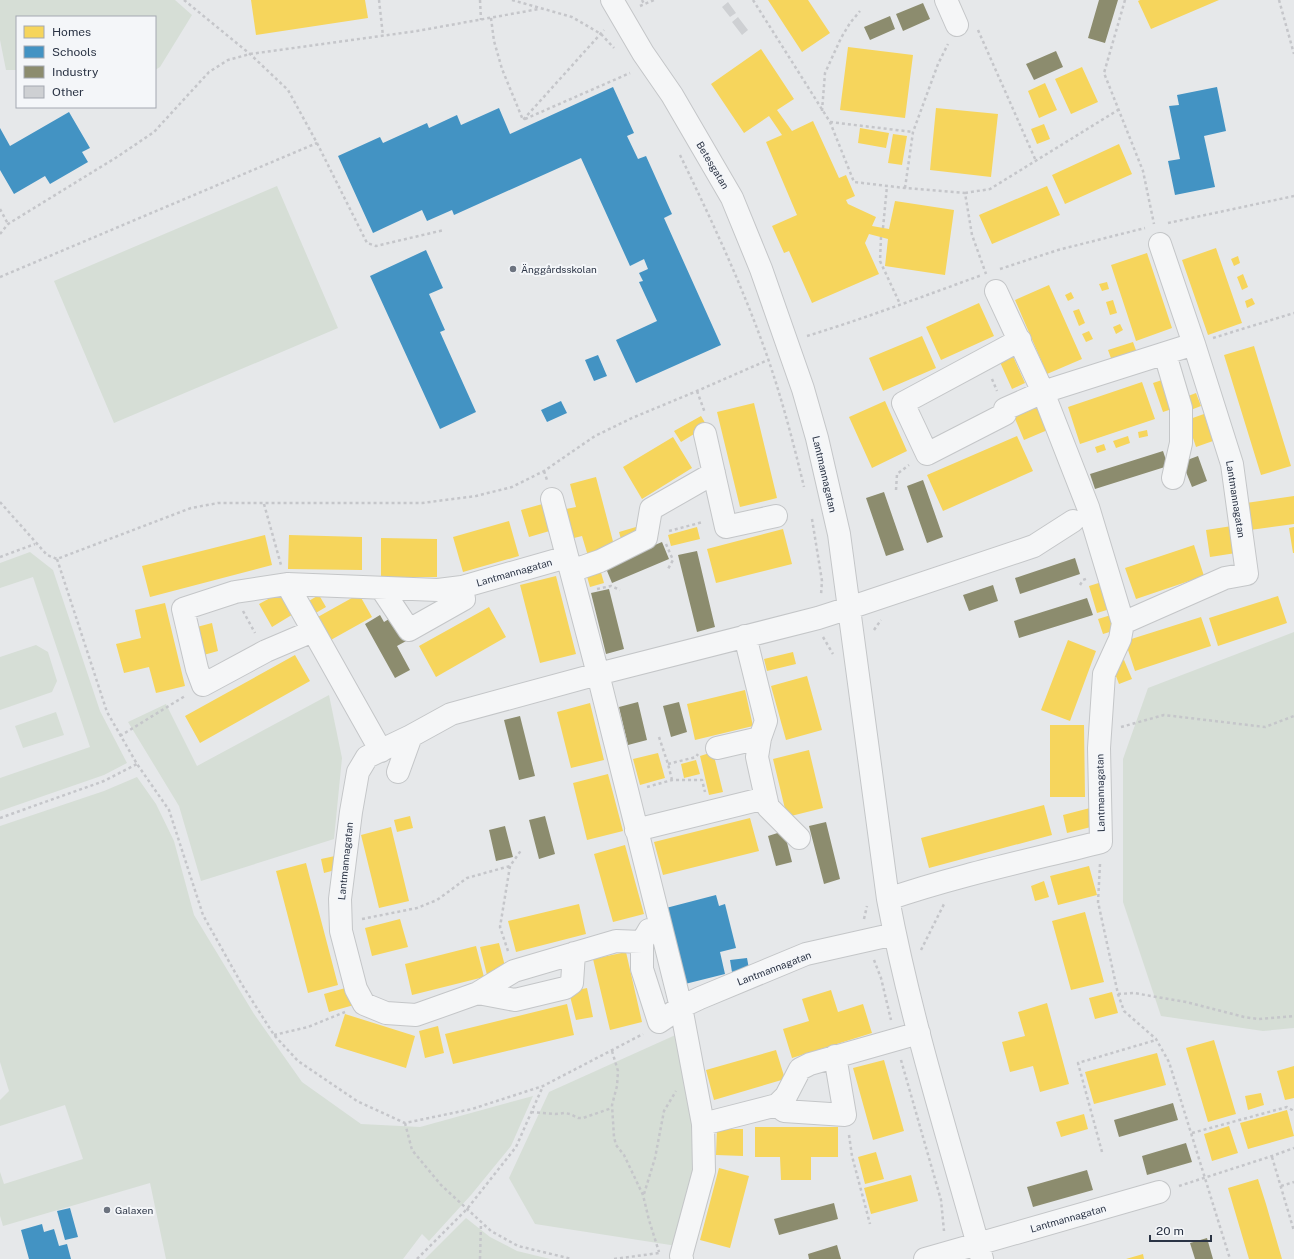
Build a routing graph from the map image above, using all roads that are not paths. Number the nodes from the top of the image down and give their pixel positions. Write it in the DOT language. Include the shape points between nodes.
graph roads {
  1 [pos="612,0"];
  2 [pos="946,0"];
  3 [pos="966,25"];
  4 [pos="1155,231"];
  5 [pos="991,282"];
  6 [pos="1020,340"];
  7 [pos="787,342"];
  8 [pos="1194,344"];
  9 [pos="1165,354"];
  10 [pos="1043,392"];
  11 [pos="705,434"];
  12 [pos="714,473"];
  13 [pos="1173,478"];
  14 [pos="552,499"];
  15 [pos="776,516"];
  16 [pos="1073,522"];
  17 [pos="569,564"];
  18 [pos="287,584"];
  19 [pos="462,587"];
  20 [pos="382,588"];
  21 [pos="849,608"];
  22 [pos="1123,623"];
  23 [pos="313,632"];
  24 [pos="745,636"];
  25 [pos="598,674"];
  26 [pos="411,736"];
  27 [pos="760,738"];
  28 [pos="717,748"];
  29 [pos="381,751"];
  30 [pos="398,772"];
  31 [pos="766,798"];
  32 [pos="636,830"];
  33 [pos="799,838"];
  34 [pos="888,899"];
  35 [pos="658,915"];
  36 [pos="895,934"];
  37 [pos="642,942"];
  38 [pos="574,953"];
  39 [pos="478,993"];
  40 [pos="681,1007"];
  41 [pos="919,1033"];
  42 [pos="835,1056"];
  43 [pos="777,1105"];
  44 [pos="703,1124"];
  45 [pos="1159,1192"];
  46 [pos="980,1252"];
  47 [pos="682,1258"];
  48 [pos="925,1259"];
  1 -- 7 [label="street, Betesgatan" via="643,53 672,95 732,198"];
  2 -- 3 [label="street"];
  4 -- 8 [label="street, Lantmannagatan"];
  5 -- 6 [label="street, Lantmannagatan"];
  6 -- 10 [label="street, Lantmannagatan"];
  6 -- 10 [label="street" via="903,403 926,454 1005,414 1005,409"];
  7 -- 21 [label="street, Lantmannagatan" via="817,438 828,484 839,534"];
  8 -- 9 [label="street"];
  8 -- 22 [label="street, Lantmannagatan" via="1232,464 1247,574 1225,578"];
  9 -- 10 [label="street"];
  9 -- 13 [label="street" via="1181,408 1181,443"];
  10 -- 22 [label="street, Lantmannagatan" via="1088,507"];
  11 -- 12 [label="street"];
  12 -- 15 [label="street" via="726,527"];
  12 -- 17 [label="street, Lantmannagatan" via="651,509 646,538 600,561"];
  14 -- 17 [label="street"];
  16 -- 21 [label="street, Lantmannagatan" via="1034,546"];
  17 -- 19 [label="street, Lantmannagatan"];
  17 -- 25 [label="street"];
  18 -- 20 [label="street, Lantmannagatan"];
  18 -- 23 [label="street"];
  18 -- 23 [label="street, Lantmannagatan" via="235,592 183,609 203,685 266,651"];
  19 -- 20 [label="street, Lantmannagatan" via="438,590"];
  19 -- 20 [label="street, Lantmannagatan" via="464,599 409,630"];
  21 -- 24 [label="street, Lantmannagatan"];
  21 -- 34 [label="street, Lantmannagatan"];
  22 -- 34 [label="street, Lantmannagatan" via="1120,639 1104,674 1099,748 1101,842 959,877"];
  23 -- 29 [label="street"];
  24 -- 25 [label="street, Lantmannagatan"];
  24 -- 27 [label="street" via="766,721"];
  25 -- 26 [label="street, Lantmannagatan" via="451,714"];
  25 -- 32 [label="street"];
  26 -- 29 [label="street, Lantmannagatan"];
  26 -- 30 [label="street"];
  27 -- 28 [label="street"];
  27 -- 31 [label="street" via="758,757"];
  29 -- 39 [label="street, Lantmannagatan" via="367,757 358,772 350,812 340,899 341,931 356,989 364,1004 386,1013 416,1015"];
  31 -- 32 [label="street"];
  31 -- 33 [label="street" via="768,808"];
  32 -- 35 [label="street"];
  34 -- 36 [label="street, Lantmannagatan"];
  35 -- 37 [label="street"];
  35 -- 40 [label="street"];
  36 -- 40 [label="street, Lantmannagatan" via="806,954"];
  36 -- 41 [label="street, Lantmannagatan"];
  37 -- 38 [label="street" via="616,940"];
  37 -- 40 [label="street, Lantmannagatan" via="642,969 659,1022"];
  38 -- 39 [label="street" via="514,971"];
  38 -- 39 [label="street" via="572,983 565,988 515,1000"];
  40 -- 44 [label="street"];
  41 -- 42 [label="street"];
  41 -- 46 [label="street, Lantmannagatan"];
  42 -- 43 [label="street" via="800,1069 786,1096"];
  42 -- 43 [label="street" via="845,1115 784,1111"];
  43 -- 44 [label="street"];
  44 -- 47 [label="street" via="704,1171"];
  45 -- 46 [label="street, Lantmannagatan"];
  46 -- 48 [label="street, Lantmannagatan" via="947,1253"];
}
